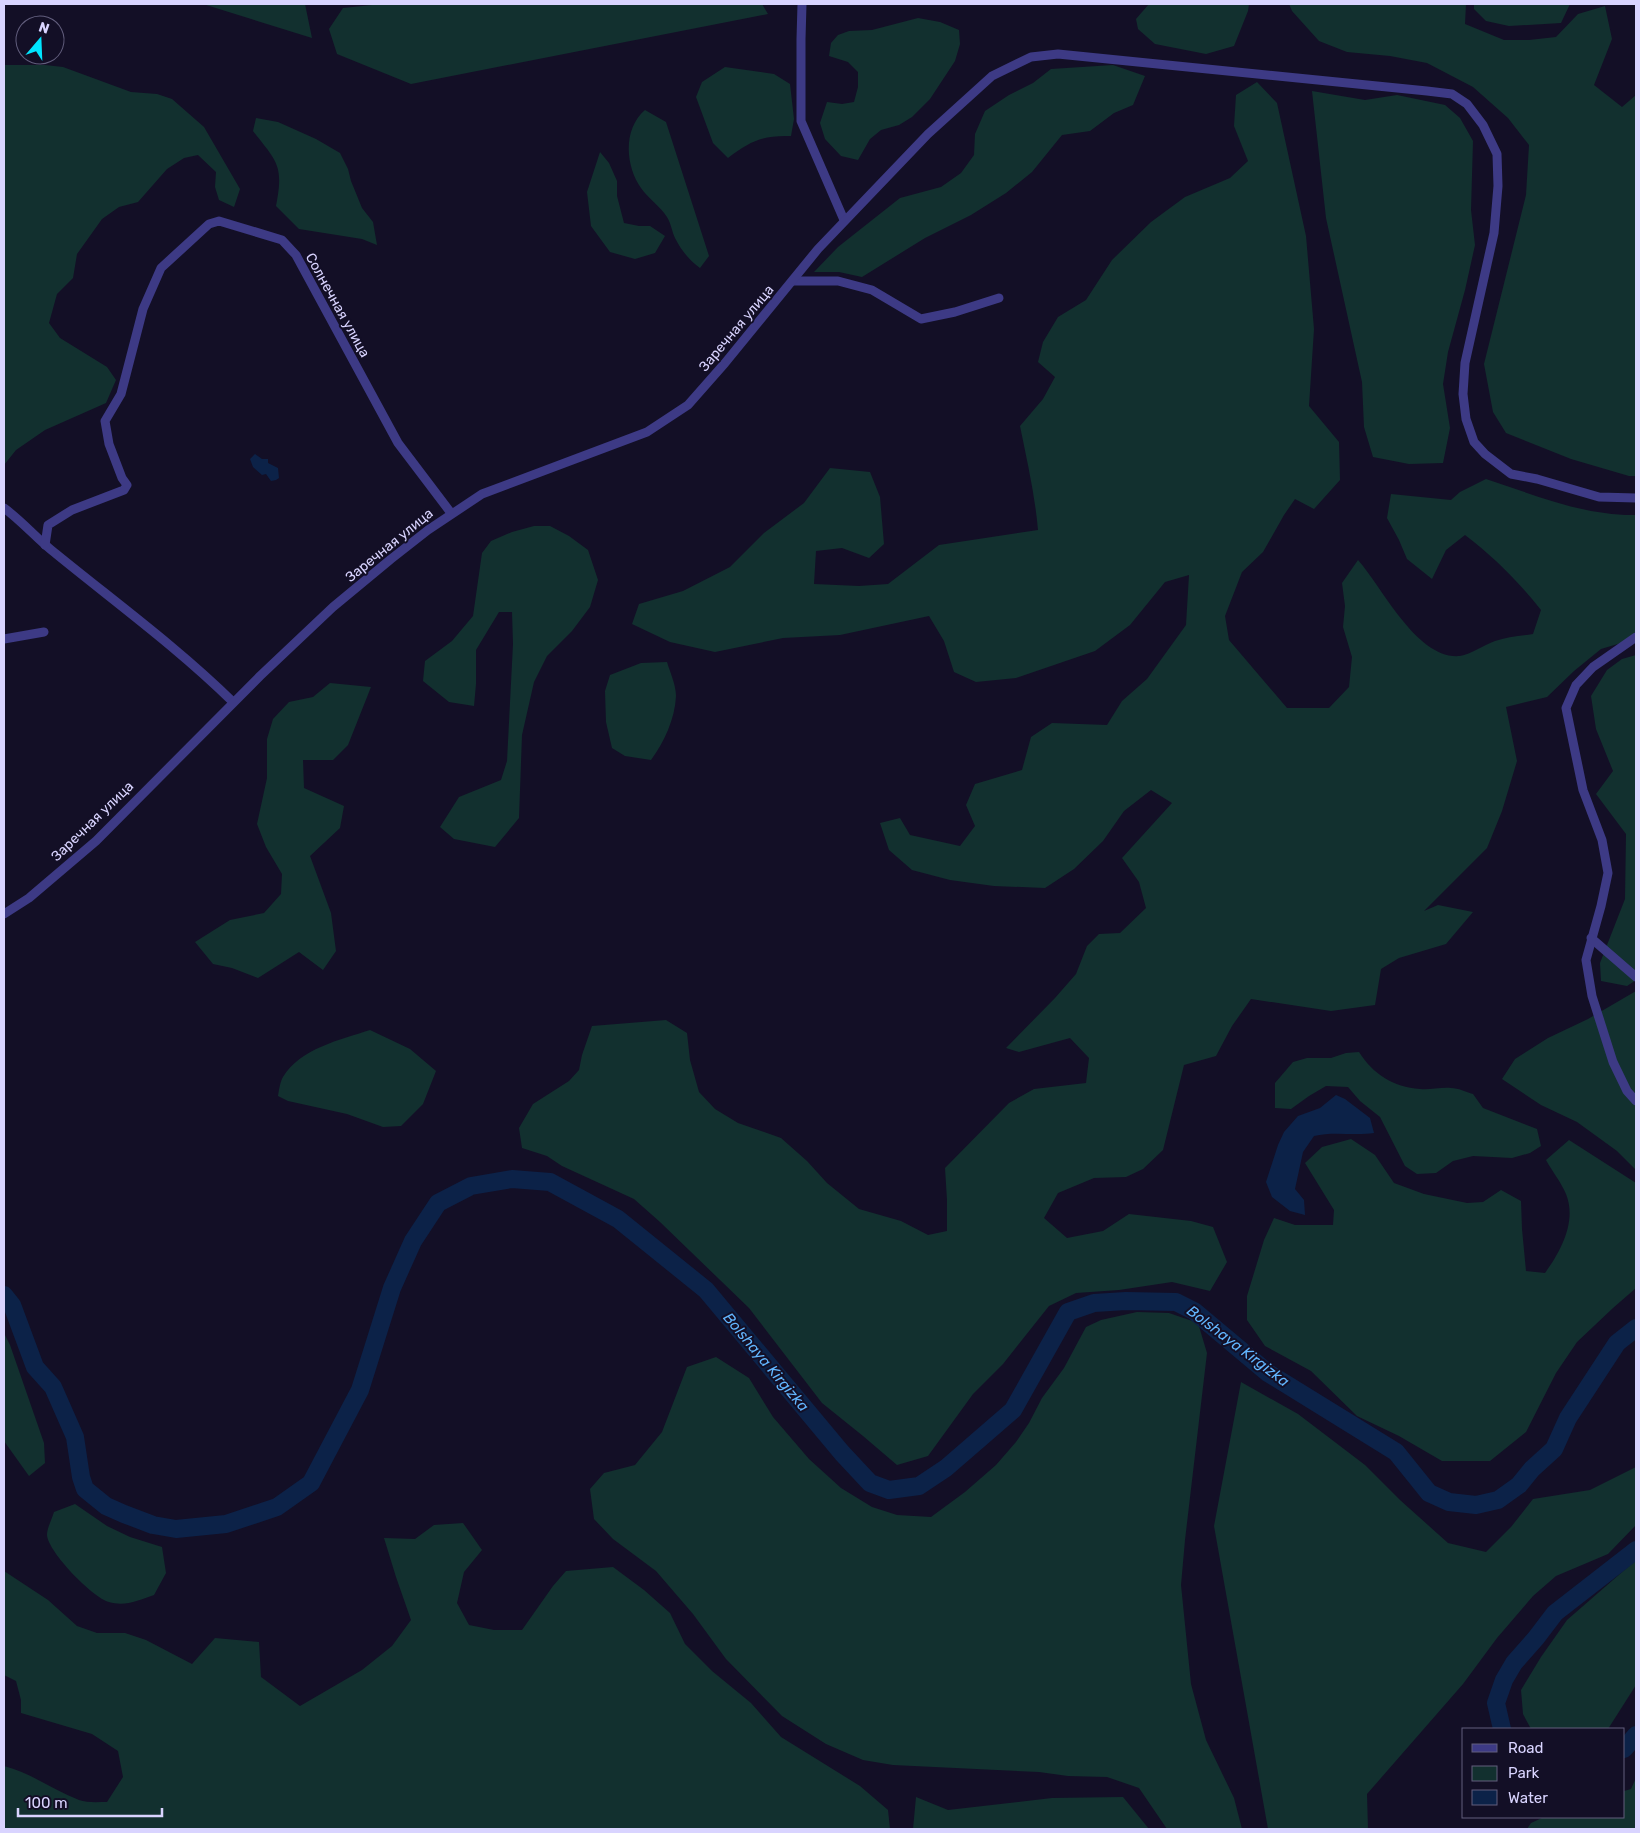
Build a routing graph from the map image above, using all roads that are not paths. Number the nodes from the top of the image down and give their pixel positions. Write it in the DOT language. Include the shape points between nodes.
graph roads {
  1 [pos="802,4"];
  2 [pos="844,220"];
  3 [pos="793,281"];
  4 [pos="999,298"];
  5 [pos="1636,498"];
  6 [pos="4,508"];
  7 [pos="451,513"];
  8 [pos="44,545"];
  9 [pos="44,632"];
  10 [pos="1636,637"];
  11 [pos="4,639"];
  12 [pos="234,702"];
  13 [pos="4,914"];
  14 [pos="1591,938"];
  15 [pos="1636,977"];
  16 [pos="1636,1101"];
  1 -- 2 [label="street" via="801,121"];
  2 -- 3 [label="street, Заречная улица"];
  2 -- 5 [label="street, Заречная улица" via="928,134 992,76 1031,57 1058,54 1452,94 1467,104 1483,125 1497,154 1494,233 1465,363 1463,394 1466,419 1474,442 1511,474 1599,497"];
  3 -- 4 [label="street" via="838,281 872,290 921,319"];
  3 -- 7 [label="street, Заречная улица" via="688,405 647,432 482,494"];
  6 -- 8 [label="street"];
  7 -- 8 [label="street, Солнечная улица" via="398,443 296,255 282,240 219,221 209,224 161,268 143,309 121,394 105,421 109,444 127,485 124,490 72,510 48,525"];
  7 -- 12 [label="street, Заречная улица" via="333,607"];
  8 -- 12 [label="street" via="160,637"];
  9 -- 11 [label="street"];
  10 -- 14 [label="street" via="1593,667 1576,686 1566,708 1583,790 1602,840 1608,873"];
  12 -- 13 [label="street, Заречная улица" via="96,841 29,898"];
  14 -- 15 [label="street"];
  14 -- 16 [label="street" via="1586,960 1592,996 1613,1062 1627,1091"];
}
